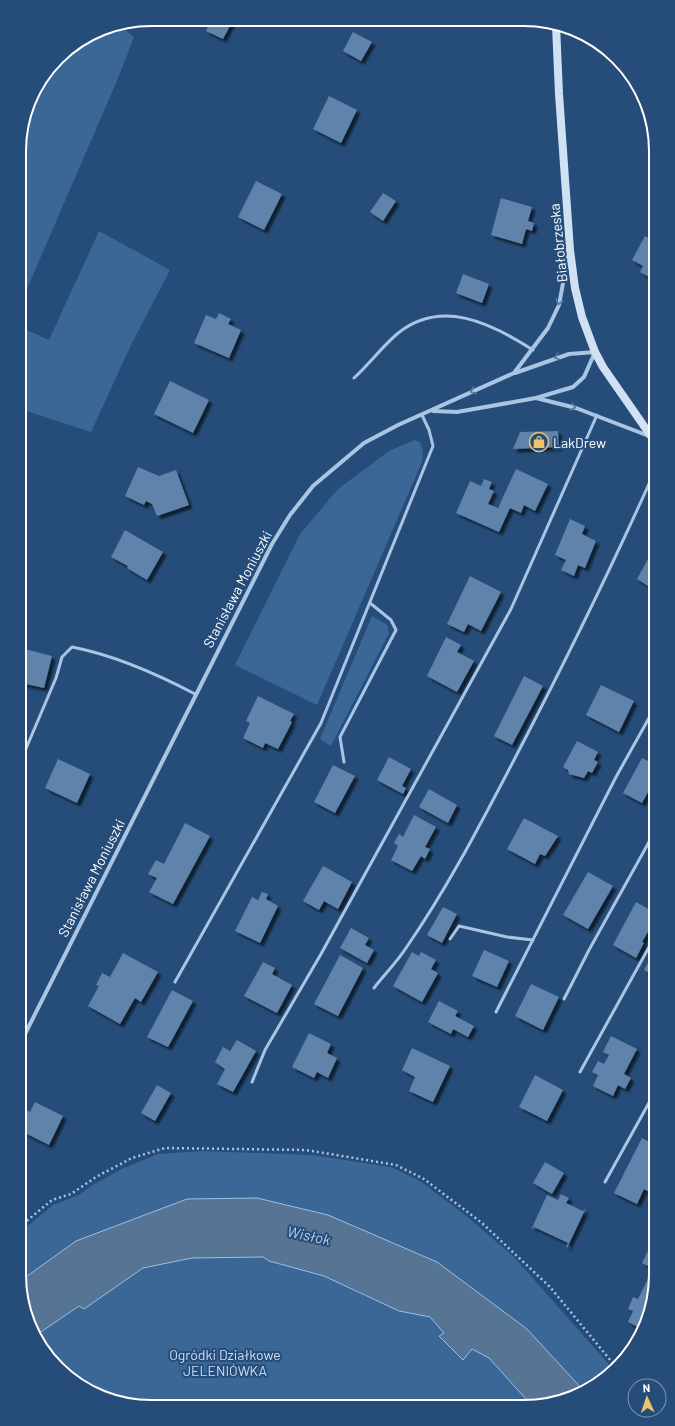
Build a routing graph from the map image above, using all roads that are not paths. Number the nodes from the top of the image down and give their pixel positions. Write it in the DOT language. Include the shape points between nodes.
graph roads {
  1 [pos="556,30"];
  2 [pos="570,250"];
  3 [pos="532,350"];
  4 [pos="595,352"];
  5 [pos="514,373"];
  6 [pos="354,378"];
  7 [pos="536,398"];
  8 [pos="432,411"];
  9 [pos="422,415"];
  10 [pos="597,415"];
  11 [pos="649,434"];
  12 [pos="649,437"];
  13 [pos="649,484"];
  14 [pos="370,603"];
  15 [pos="195,694"];
  16 [pos="649,718"];
  17 [pos="26,749"];
  18 [pos="344,762"];
  19 [pos="649,842"];
  20 [pos="450,939"];
  21 [pos="533,940"];
  22 [pos="649,947"];
  23 [pos="175,982"];
  24 [pos="374,988"];
  25 [pos="564,999"];
  26 [pos="496,1012"];
  27 [pos="26,1032"];
  28 [pos="580,1072"];
  29 [pos="252,1082"];
  30 [pos="649,1103"];
  31 [pos="605,1182"];
  1 -- 2 [label="street, Białobrzeska"];
  2 -- 3 [label="street, Stanisława Moniuszki, one-way" via="559,306 548,328"];
  2 -- 4 [label="street, Białobrzeska" via="582,318"];
  3 -- 5 [label="street, Stanisława Moniuszki"];
  3 -- 6 [label="lane" via="515,338 464,316 445,315 423,319 398,334"];
  4 -- 5 [label="street, one-way" via="553,358"];
  4 -- 7 [label="street" via="584,377 573,387"];
  4 -- 11 [label="street, Białobrzeska"];
  5 -- 8 [label="street, Stanisława Moniuszki, one-way"];
  7 -- 8 [label="street" via="457,412"];
  7 -- 10 [label="street, one-way"];
  8 -- 9 [label="street, Stanisława Moniuszki"];
  9 -- 14 [label="lane" via="430,430 433,446"];
  9 -- 15 [label="street, Stanisława Moniuszki" via="364,443 312,486 272,544"];
  10 -- 12 [label="street"];
  10 -- 29 [label="lane" via="511,609 321,954 265,1050"];
  13 -- 24 [label="lane" via="608,576 494,798 406,949"];
  14 -- 18 [label="lane" via="391,620 396,630 340,737"];
  14 -- 23 [label="lane" via="322,723"];
  15 -- 17 [label="lane" via="160,676 88,650 72,647 62,657 56,678"];
  15 -- 27 [label="street, Stanisława Moniuszki"];
  16 -- 21 [label="lane"];
  19 -- 25 [label="lane"];
  20 -- 21 [label="lane" via="459,926 507,938"];
  21 -- 26 [label="lane"];
  22 -- 28 [label="lane"];
  30 -- 31 [label="lane"];
}
